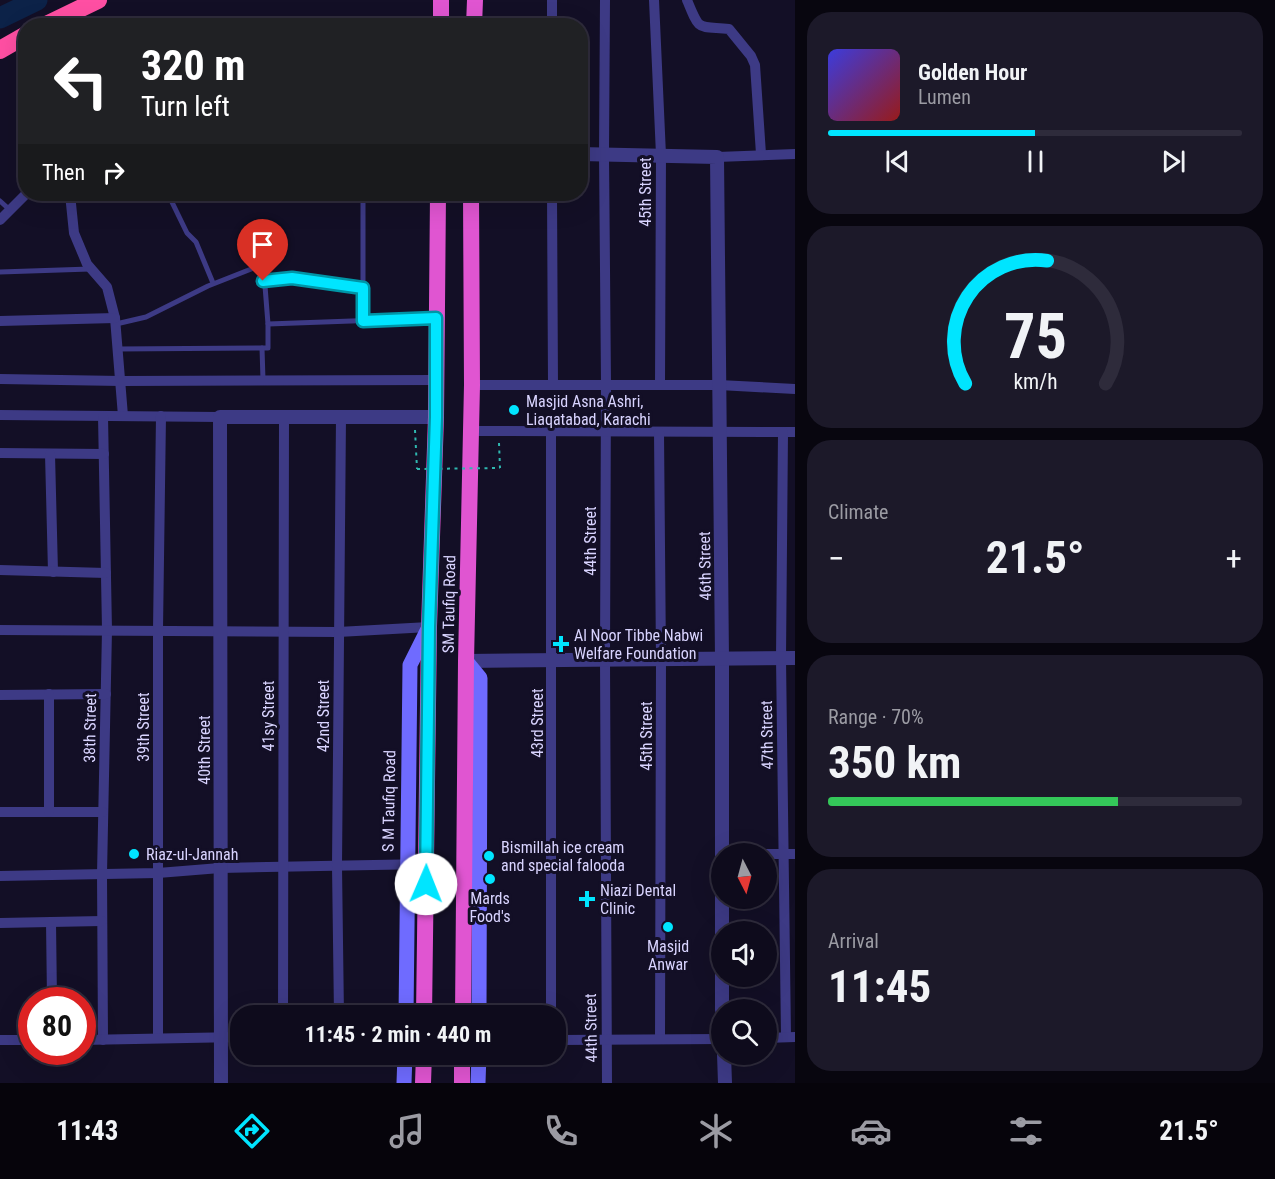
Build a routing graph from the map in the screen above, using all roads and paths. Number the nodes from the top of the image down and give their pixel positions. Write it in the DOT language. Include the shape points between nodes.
graph roads {
  1 [pos="98,0"];
  2 [pos="441,0"];
  3 [pos="475,0"];
  4 [pos="552,0"];
  5 [pos="605,0"];
  6 [pos="654,0"];
  7 [pos="687,0"];
  8 [pos="61,18"];
  9 [pos="441,18"];
  10 [pos="474,18"];
  11 [pos="552,18"];
  12 [pos="18,40"];
  13 [pos="0,50"];
  14 [pos="588,154"];
  15 [pos="604,154"];
  16 [pos="761,154"];
  17 [pos="795,154"];
  18 [pos="661,155"];
  19 [pos="717,157"];
  20 [pos="0,201"];
  21 [pos="19,201"];
  22 [pos="71,201"];
  23 [pos="171,201"];
  24 [pos="363,201"];
  25 [pos="438,201"];
  26 [pos="471,201"];
  27 [pos="552,201"];
  28 [pos="10,210"];
  29 [pos="0,220"];
  30 [pos="252,240"];
  31 [pos="259,266"];
  32 [pos="92,269"];
  33 [pos="0,272"];
  34 [pos="263,281"];
  35 [pos="213,284"];
  36 [pos="363,288"];
  37 [pos="436,318"];
  38 [pos="0,321"];
  39 [pos="116,321"];
  40 [pos="363,321"];
  41 [pos="268,324"];
  42 [pos="262,348"];
  43 [pos="118,349"];
  44 [pos="0,379"];
  45 [pos="437,380"];
  46 [pos="121,381"];
  47 [pos="263,381"];
  48 [pos="553,384"];
  49 [pos="606,384"];
  50 [pos="472,385"];
  51 [pos="660,385"];
  52 [pos="719,385"];
  53 [pos="795,389"];
  54 [pos="0,415"];
  55 [pos="103,416"];
  56 [pos="123,416"];
  57 [pos="161,416"];
  58 [pos="220,417"];
  59 [pos="285,417"];
  60 [pos="341,417"];
  61 [pos="436,417"];
  62 [pos="471,431"];
  63 [pos="551,431"];
  64 [pos="606,431"];
  65 [pos="659,432"];
  66 [pos="783,432"];
  67 [pos="795,432"];
  68 [pos="720,433"];
  69 [pos="416,439"];
  70 [pos="499,445"];
  71 [pos="0,453"];
  72 [pos="50,453"];
  73 [pos="104,454"];
  74 [pos="0,570"];
  75 [pos="53,572"];
  76 [pos="106,573"];
  77 [pos="429,627"];
  78 [pos="0,630"];
  79 [pos="107,630"];
  80 [pos="158,630"];
  81 [pos="220,630"];
  82 [pos="283,631"];
  83 [pos="338,632"];
  84 [pos="788,658"];
  85 [pos="722,659"];
  86 [pos="605,660"];
  87 [pos="661,660"];
  88 [pos="466,661"];
  89 [pos="552,661"];
  90 [pos="0,694"];
  91 [pos="49,694"];
  92 [pos="106,694"];
  93 [pos="0,812"];
  94 [pos="49,812"];
  95 [pos="103,812"];
  96 [pos="721,843"];
  97 [pos="789,854"];
  98 [pos="406,864"];
  99 [pos="427,864"];
  100 [pos="338,866"];
  101 [pos="282,867"];
  102 [pos="220,868"];
  103 [pos="158,873"];
  104 [pos="102,874"];
  105 [pos="0,876"];
  106 [pos="721,909"];
  107 [pos="102,921"];
  108 [pos="51,922"];
  109 [pos="0,923"];
  110 [pos="52,987"];
  111 [pos="722,999"];
  112 [pos="283,1005"];
  113 [pos="339,1005"];
  114 [pos="406,1005"];
  115 [pos="424,1005"];
  116 [pos="463,1005"];
  117 [pos="479,1005"];
  118 [pos="551,1005"];
  119 [pos="158,1037"];
  120 [pos="221,1037"];
  121 [pos="230,1037"];
  122 [pos="791,1037"];
  123 [pos="566,1038"];
  124 [pos="606,1039"];
  125 [pos="660,1039"];
  126 [pos="711,1039"];
  127 [pos="0,1040"];
  128 [pos="18,1040"];
  129 [pos="96,1040"];
  130 [pos="103,1040"];
  131 [pos="406,1065"];
  132 [pos="423,1065"];
  133 [pos="466,1065"];
  134 [pos="476,1065"];
  135 [pos="724,1065"];
  136 [pos="407,1082"];
  137 [pos="473,1082"];
  138 [pos="221,1083"];
  139 [pos="423,1083"];
  140 [pos="607,1083"];
  141 [pos="725,1083"];
  1 -- 8 [label="highway"];
  2 -- 9 [label="highway"];
  3 -- 10 [label="highway"];
  4 -- 11 [label="street"];
  5 -- 15 [label="street, 44th Street"];
  6 -- 18 [label="street, 45th Street"];
  7 -- 16 [label="street" via="702,28 729,29 751,56 755,65"];
  12 -- 13 [label="highway"];
  14 -- 15 [label="street"];
  15 -- 18 [label="street"];
  15 -- 49 [label="street, 44th Street"];
  16 -- 17 [label="street"];
  16 -- 19 [label="street"];
  18 -- 19 [label="street"];
  18 -- 51 [label="street, 45th Street"];
  19 -- 52 [label="street, 46th Street"];
  20 -- 28 [label="lane"];
  21 -- 28 [label="street"];
  22 -- 32 [label="street" via="74,233"];
  23 -- 35 [label="lane" via="187,233 196,242"];
  24 -- 36 [label="lane"];
  25 -- 37 [label="highway"];
  26 -- 50 [label="highway, SM Taufiq Road"];
  27 -- 48 [label="street"];
  28 -- 29 [label="street"];
  30 -- 31 [label="lane"];
  31 -- 34 [label="lane"];
  31 -- 35 [label="lane"];
  32 -- 33 [label="lane"];
  32 -- 39 [label="street" via="107,286"];
  34 -- 36 [label="lane" via="292,278"];
  34 -- 41 [label="lane"];
  35 -- 39 [label="lane" via="146,317"];
  36 -- 40 [label="lane"];
  37 -- 40 [label="lane"];
  37 -- 45 [label="highway"];
  38 -- 39 [label="street"];
  39 -- 43 [label="street"];
  40 -- 41 [label="lane"];
  41 -- 42 [label="lane" via="268,348"];
  42 -- 43 [label="lane"];
  42 -- 47 [label="lane"];
  43 -- 46 [label="street"];
  44 -- 46 [label="street"];
  45 -- 47 [label="street"];
  45 -- 61 [label="highway"];
  46 -- 47 [label="street"];
  46 -- 56 [label="street"];
  48 -- 49 [label="street"];
  48 -- 50 [label="street"];
  49 -- 51 [label="street"];
  49 -- 64 [label="street, 44th Street"];
  50 -- 62 [label="highway, SM Taufiq Road"];
  51 -- 52 [label="street"];
  52 -- 53 [label="street"];
  52 -- 68 [label="street, 46th Street"];
  54 -- 55 [label="street"];
  55 -- 56 [label="street"];
  55 -- 73 [label="street, 38th Street"];
  56 -- 57 [label="street"];
  57 -- 58 [label="street"];
  57 -- 80 [label="street, 39th Street"];
  58 -- 59 [label="street"];
  58 -- 81 [label="street, 40th Street"];
  59 -- 60 [label="street"];
  59 -- 82 [label="street, 41sy Street"];
  60 -- 61 [label="street"];
  60 -- 83 [label="street, 42nd Street"];
  61 -- 77 [label="highway"];
  62 -- 63 [label="street"];
  62 -- 88 [label="highway, SM Taufiq Road"];
  63 -- 64 [label="street"];
  63 -- 89 [label="street, 43rd Street"];
  64 -- 65 [label="street"];
  64 -- 86 [label="street, 44th Street"];
  65 -- 68 [label="street"];
  65 -- 87 [label="street, 45th Street"];
  66 -- 67 [label="street"];
  66 -- 68 [label="street"];
  66 -- 84 [label="street, 47th Street"];
  68 -- 85 [label="street, 46th Street"];
  69 -- 70 [label="path, bridge" via="417,469 500,468"];
  71 -- 72 [label="street"];
  72 -- 73 [label="street"];
  72 -- 75 [label="street"];
  73 -- 76 [label="street, 38th Street"];
  74 -- 75 [label="street"];
  75 -- 76 [label="street"];
  76 -- 79 [label="street, 38th Street"];
  77 -- 83 [label="street"];
  77 -- 98 [label="main road, S M Taufiq Road" via="410,665"];
  77 -- 99 [label="highway"];
  78 -- 79 [label="street"];
  79 -- 80 [label="street"];
  79 -- 92 [label="street, 38th Street"];
  80 -- 81 [label="street"];
  80 -- 103 [label="street, 39th Street"];
  81 -- 82 [label="street"];
  81 -- 102 [label="street, 40th Street"];
  82 -- 83 [label="street"];
  82 -- 101 [label="street, 41sy Street"];
  83 -- 100 [label="street, 42nd Street"];
  84 -- 85 [label="street"];
  84 -- 97 [label="street, 47th Street"];
  85 -- 87 [label="street"];
  85 -- 96 [label="street, 46th Street"];
  86 -- 87 [label="street"];
  86 -- 89 [label="street"];
  86 -- 124 [label="street, 44th Street"];
  87 -- 125 [label="street, 45th Street"];
  88 -- 89 [label="street"];
  88 -- 116 [label="highway, SM Taufiq Road"];
  88 -- 117 [label="main road" via="480,678"];
  89 -- 118 [label="street, 43rd Street"];
  90 -- 91 [label="street"];
  91 -- 92 [label="street"];
  91 -- 94 [label="street"];
  92 -- 95 [label="street, 38th Street"];
  93 -- 94 [label="street"];
  94 -- 95 [label="street"];
  95 -- 104 [label="street, 38th Street"];
  97 -- 122 [label="street, 47th Street"];
  98 -- 99 [label="street"];
  98 -- 100 [label="street"];
  98 -- 114 [label="main road, S M Taufiq Road"];
  99 -- 115 [label="highway"];
  100 -- 101 [label="street"];
  100 -- 113 [label="street, 42nd Street"];
  101 -- 102 [label="street"];
  101 -- 112 [label="street, 41sy Street"];
  102 -- 103 [label="street"];
  102 -- 120 [label="street, 40th Street"];
  103 -- 104 [label="street"];
  103 -- 119 [label="street, 39th Street"];
  104 -- 105 [label="street"];
  104 -- 107 [label="street, 38th Street"];
  106 -- 111 [label="street, 46th Street"];
  107 -- 108 [label="street"];
  107 -- 130 [label="street, 38th Street"];
  108 -- 109 [label="street"];
  108 -- 110 [label="street"];
  119 -- 120 [label="street"];
  119 -- 130 [label="street"];
  120 -- 121 [label="street"];
  120 -- 138 [label="street, 40th Street"];
  123 -- 124 [label="street"];
  124 -- 125 [label="street"];
  124 -- 140 [label="street, 44th Street"];
  125 -- 126 [label="street"];
  127 -- 128 [label="street"];
  129 -- 130 [label="street"];
  131 -- 136 [label="main road"];
  132 -- 139 [label="highway"];
  133 -- 137 [label="highway"];
  134 -- 137 [label="main road"];
  135 -- 141 [label="street"];
}
